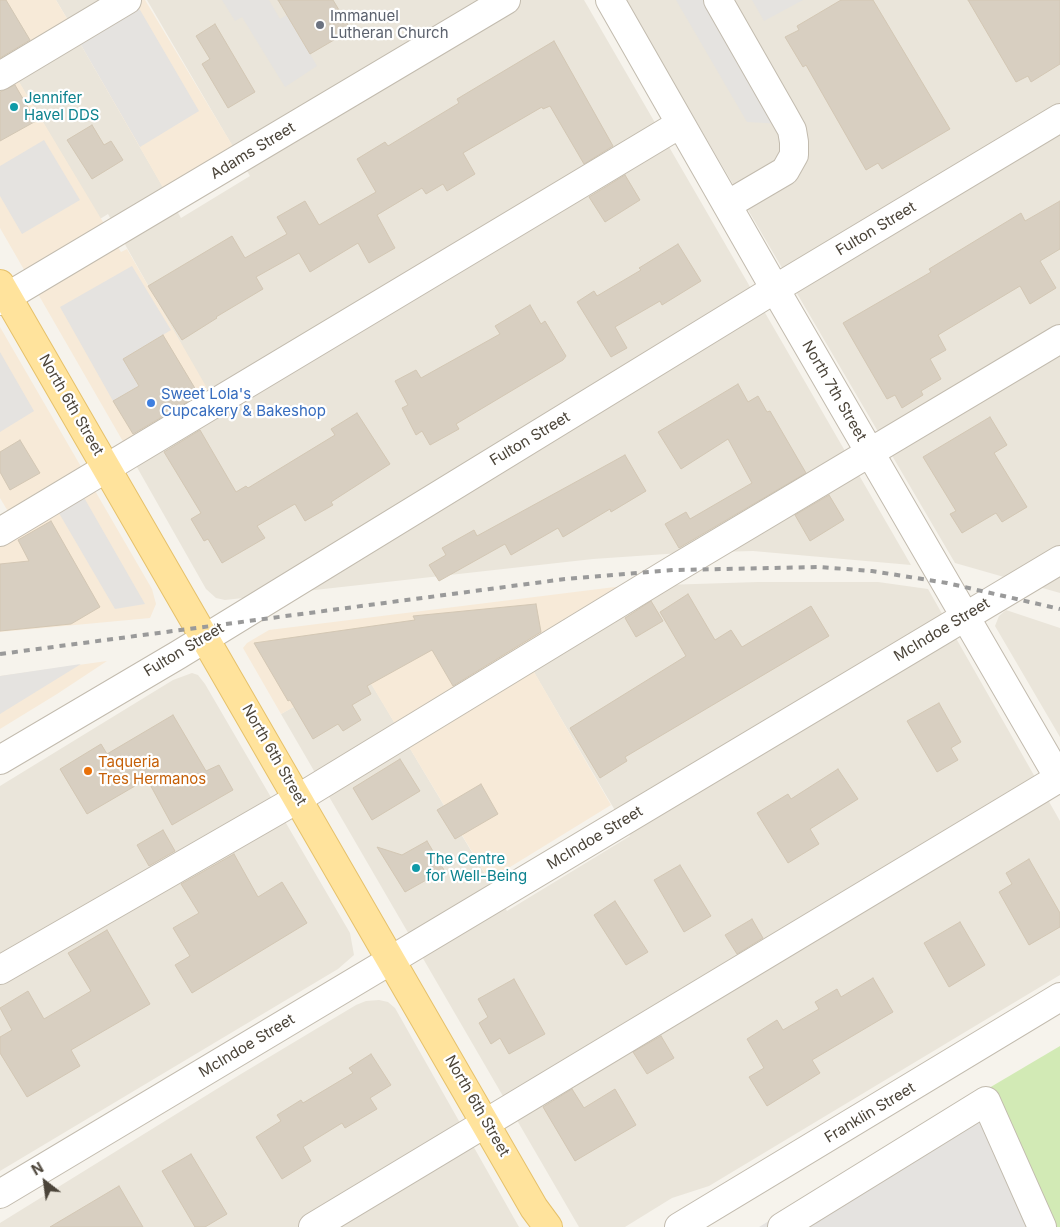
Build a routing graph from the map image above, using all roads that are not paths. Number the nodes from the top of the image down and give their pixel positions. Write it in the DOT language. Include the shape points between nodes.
graph roads {
  1 [pos="127,0"];
  2 [pos="506,0"];
  3 [pos="610,0"];
  4 [pos="718,0"];
  5 [pos="0,76"];
  6 [pos="1060,118"];
  7 [pos="680,124"];
  8 [pos="727,205"];
  9 [pos="775,289"];
  10 [pos="3,294"];
  11 [pos="1060,339"];
  12 [pos="870,453"];
  13 [pos="108,469"];
  14 [pos="0,532"];
  15 [pos="1060,560"];
  16 [pos="966,616"];
  17 [pos="206,638"];
  18 [pos="0,760"];
  19 [pos="1060,779"];
  20 [pos="299,798"];
  21 [pos="392,959"];
  22 [pos="0,970"];
  23 [pos="1060,997"];
  24 [pos="486,1122"];
  25 [pos="0,1194"];
  26 [pos="313,1227"];
  27 [pos="548,1227"];
  28 [pos="679,1227"];
  29 [pos="782,1227"];
  30 [pos="1042,1227"];
  1 -- 5 [label="street"];
  2 -- 10 [label="street, Adams Street"];
  3 -- 7 [label="street, North 7th Street"];
  4 -- 8 [label="street" via="792,130 794,142 794,155 785,171"];
  6 -- 9 [label="street, Fulton Street"];
  7 -- 8 [label="street, North 7th Street"];
  7 -- 13 [label="street"];
  8 -- 9 [label="street, North 7th Street"];
  9 -- 12 [label="street, North 7th Street"];
  9 -- 17 [label="street, Fulton Street"];
  10 -- 13 [label="main road, North 6th Street"];
  11 -- 12 [label="street"];
  12 -- 16 [label="street, North 7th Street"];
  12 -- 20 [label="street"];
  13 -- 14 [label="street"];
  13 -- 17 [label="main road, North 6th Street"];
  15 -- 16 [label="street, McIndoe Street"];
  16 -- 19 [label="street, North 7th Street"];
  16 -- 21 [label="street, McIndoe Street"];
  17 -- 18 [label="street, Fulton Street"];
  17 -- 20 [label="main road, North 6th Street"];
  19 -- 24 [label="street"];
  20 -- 21 [label="main road, North 6th Street"];
  20 -- 22 [label="street"];
  21 -- 24 [label="main road, North 6th Street"];
  21 -- 25 [label="street, McIndoe Street"];
  23 -- 28 [label="street, Franklin Street"];
  24 -- 26 [label="street"];
  24 -- 27 [label="main road, North 6th Street"];
  29 -- 30 [label="street" via="986,1100"];
}
